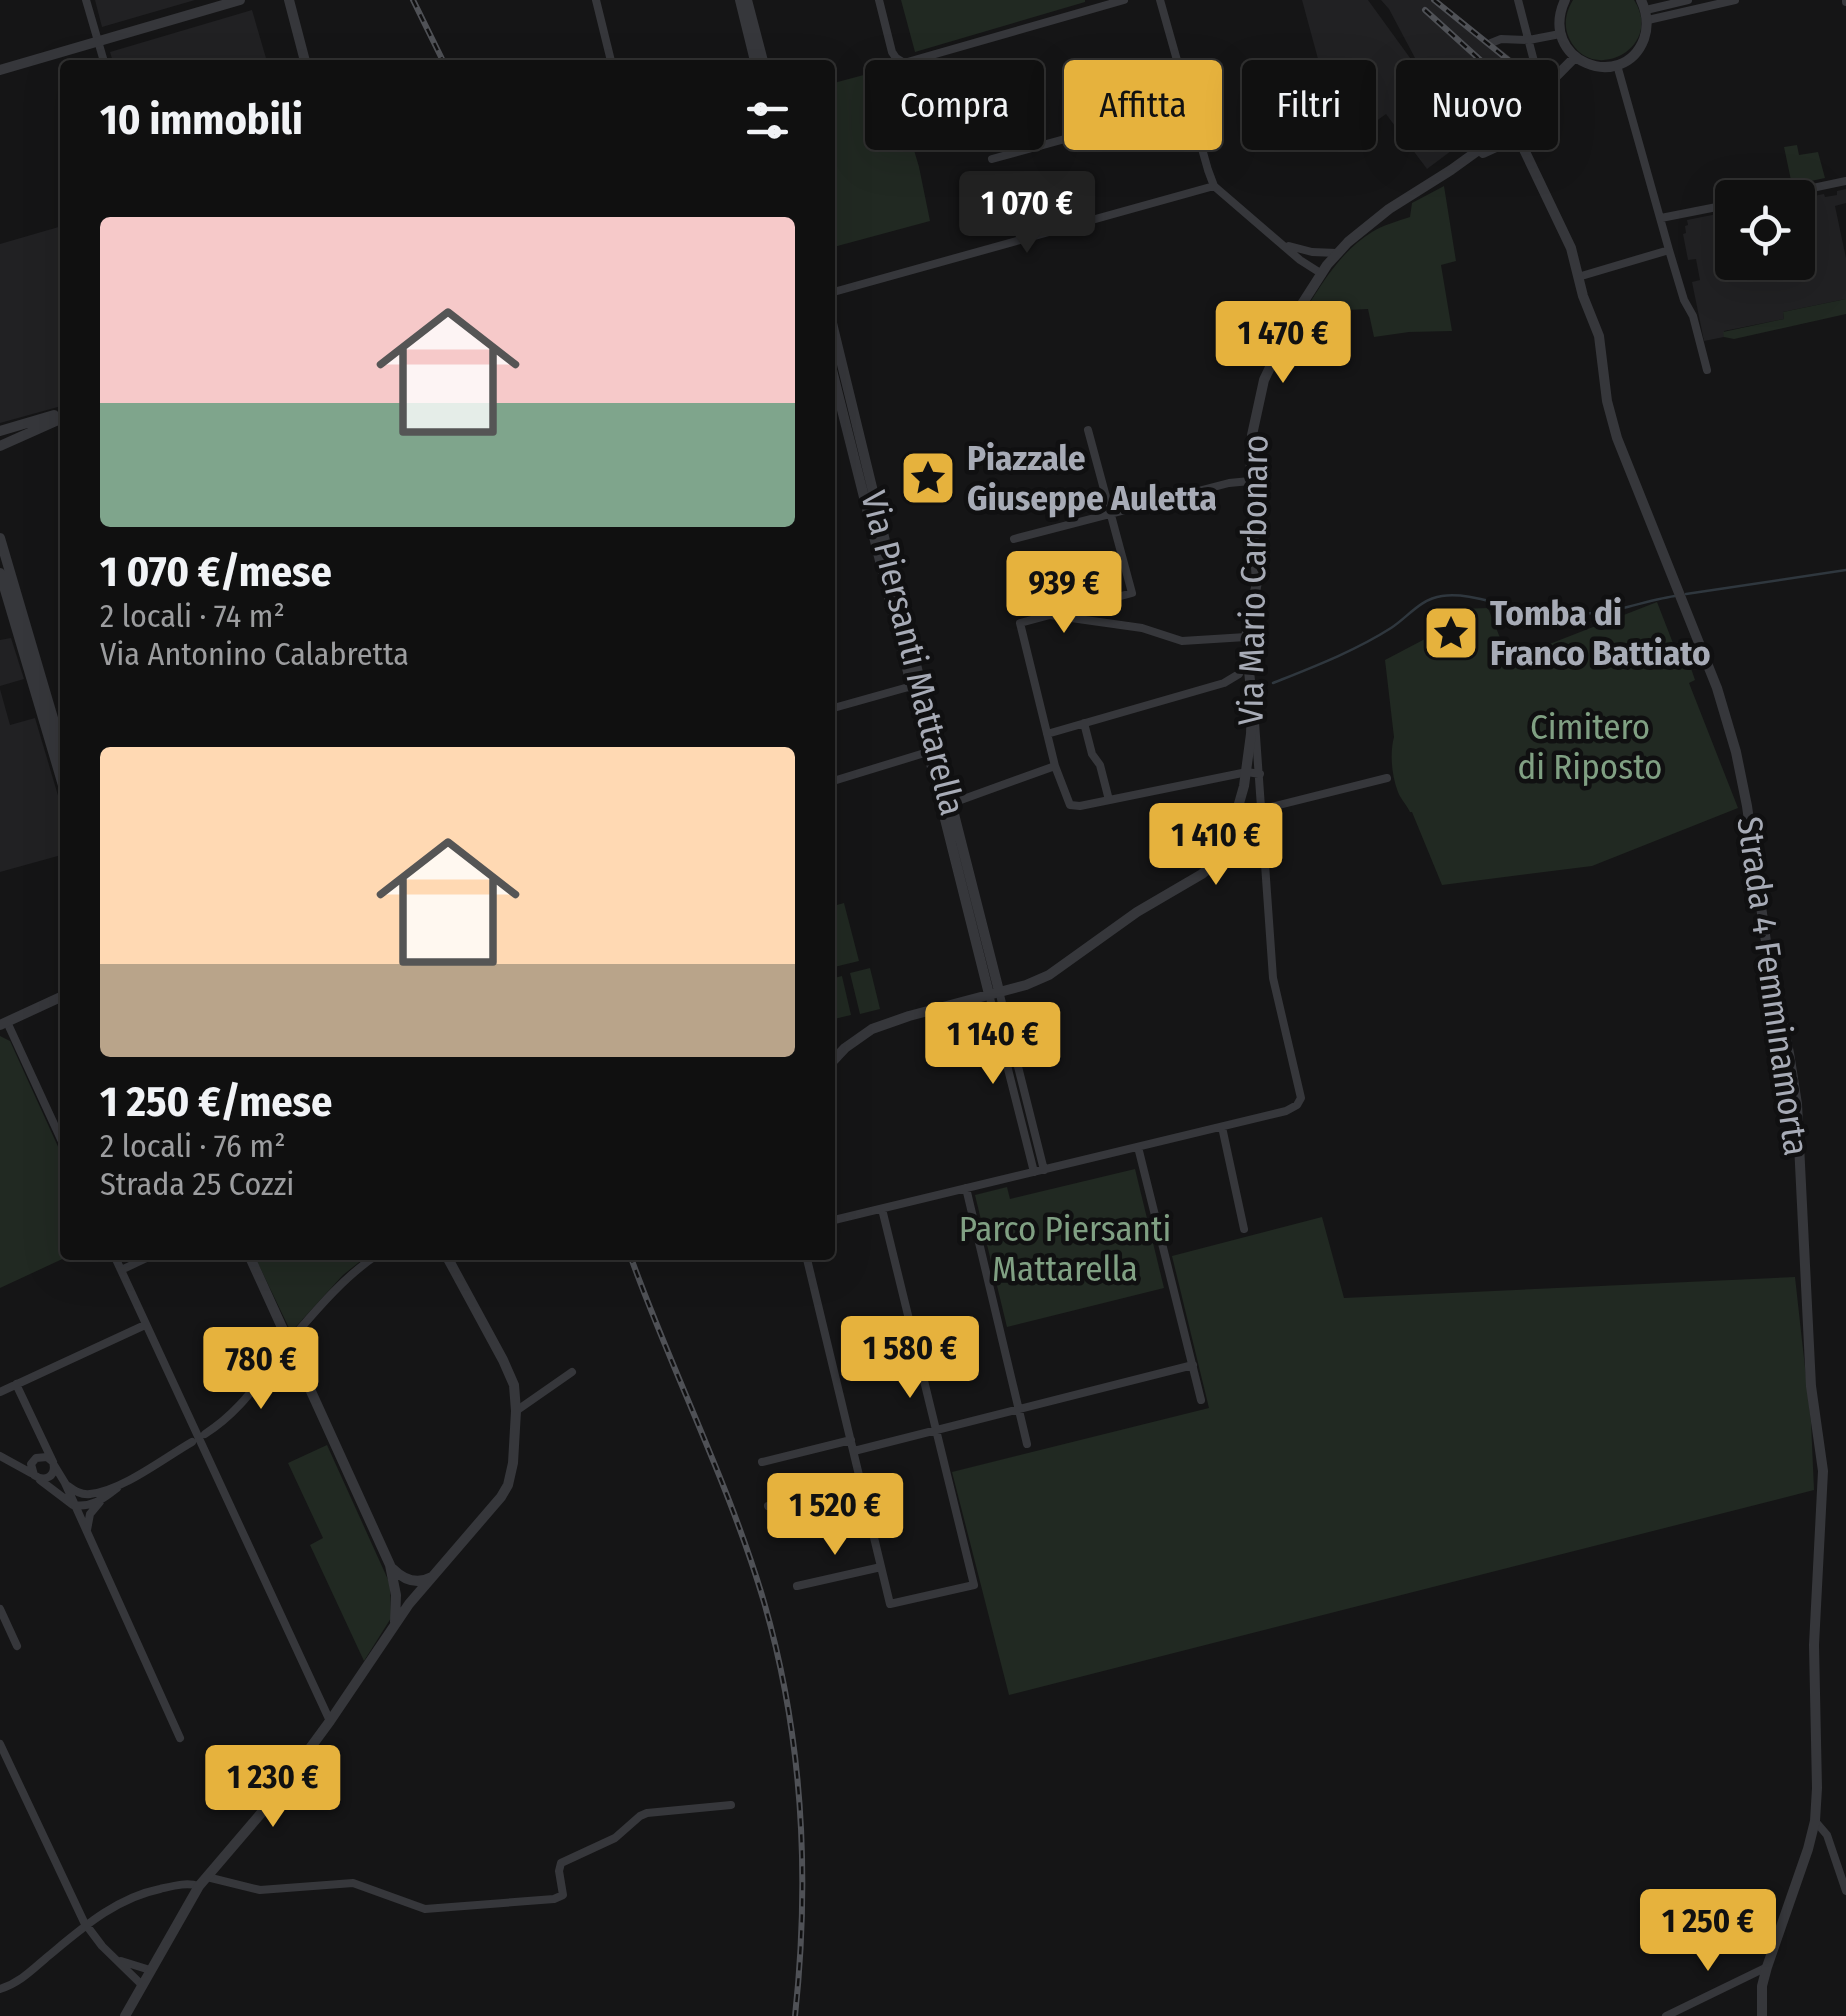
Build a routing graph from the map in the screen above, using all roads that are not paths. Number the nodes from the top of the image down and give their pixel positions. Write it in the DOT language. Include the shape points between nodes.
graph roads {
  1 [pos="86,0"];
  2 [pos="240,0"];
  3 [pos="289,0"];
  4 [pos="596,0"];
  5 [pos="744,0"];
  6 [pos="878,0"];
  7 [pos="1124,0"];
  8 [pos="1160,0"];
  9 [pos="1518,0"];
  10 [pos="1565,0"];
  11 [pos="1688,0"];
  12 [pos="1736,0"];
  13 [pos="1645,10"];
  14 [pos="1659,12"];
  15 [pos="1555,35"];
  16 [pos="1529,40"];
  17 [pos="98,41"];
  18 [pos="1491,42"];
  19 [pos="104,60"];
  20 [pos="305,60"];
  21 [pos="611,60"];
  22 [pos="755,60"];
  23 [pos="762,60"];
  24 [pos="1177,60"];
  25 [pos="1534,60"];
  26 [pos="1571,61"];
  27 [pos="0,70"];
  28 [pos="1618,70"];
  29 [pos="1558,76"];
  30 [pos="1064,139"];
  31 [pos="1203,150"];
  32 [pos="1482,150"];
  33 [pos="1524,150"];
  34 [pos="992,159"];
  35 [pos="1846,181"];
  36 [pos="1214,186"];
  37 [pos="1815,188"];
  38 [pos="1715,207"];
  39 [pos="1661,218"];
  40 [pos="1284,245"];
  41 [pos="1669,250"];
  42 [pos="1338,253"];
  43 [pos="1322,274"];
  44 [pos="1578,278"];
  45 [pos="835,292"];
  46 [pos="835,334"];
  47 [pos="1706,370"];
  48 [pos="835,382"];
  49 [pos="60,416"];
  50 [pos="60,417"];
  51 [pos="1088,430"];
  52 [pos="0,431"];
  53 [pos="0,446"];
  54 [pos="1250,481"];
  55 [pos="1110,513"];
  56 [pos="0,538"];
  57 [pos="1014,539"];
  58 [pos="0,572"];
  59 [pos="1050,615"];
  60 [pos="1246,637"];
  61 [pos="1246,658"];
  62 [pos="911,685"];
  63 [pos="1252,702"];
  64 [pos="926,704"];
  65 [pos="835,708"];
  66 [pos="1084,723"];
  67 [pos="1046,734"];
  68 [pos="60,741"];
  69 [pos="933,751"];
  70 [pos="1055,766"];
  71 [pos="60,767"];
  72 [pos="1246,772"];
  73 [pos="1260,774"];
  74 [pos="1387,778"];
  75 [pos="835,780"];
  76 [pos="1109,800"];
  77 [pos="947,805"];
  78 [pos="1263,809"];
  79 [pos="1232,828"];
  80 [pos="1262,830"];
  81 [pos="994,992"];
  82 [pos="60,997"];
  83 [pos="4,1024"];
  84 [pos="835,1059"];
  85 [pos="1222,1126"];
  86 [pos="60,1138"];
  87 [pos="1138,1147"];
  88 [pos="1044,1170"];
  89 [pos="1034,1172"];
  90 [pos="966,1188"];
  91 [pos="882,1209"];
  92 [pos="835,1220"];
  93 [pos="1244,1229"];
  94 [pos="116,1260"];
  95 [pos="142,1260"];
  96 [pos="251,1260"];
  97 [pos="370,1260"];
  98 [pos="450,1260"];
  99 [pos="807,1260"];
  100 [pos="121,1270"];
  101 [pos="146,1325"];
  102 [pos="293,1337"];
  103 [pos="283,1351"];
  104 [pos="1193,1366"];
  105 [pos="572,1372"];
  106 [pos="16,1384"];
  107 [pos="0,1392"];
  108 [pos="1200,1400"];
  109 [pos="1018,1410"];
  110 [pos="516,1411"];
  111 [pos="937,1430"];
  112 [pos="205,1434"];
  113 [pos="851,1440"];
  114 [pos="192,1442"];
  115 [pos="1027,1444"];
  116 [pos="854,1451"];
  117 [pos="0,1456"];
  118 [pos="762,1462"];
  119 [pos="53,1464"];
  120 [pos="35,1476"];
  121 [pos="64,1483"];
  122 [pos="122,1483"];
  123 [pos="861,1483"];
  124 [pos="102,1500"];
  125 [pos="73,1505"];
  126 [pos="768,1506"];
  127 [pos="87,1534"];
  128 [pos="881,1567"];
  129 [pos="432,1577"];
  130 [pos="399,1580"];
  131 [pos="797,1586"];
  132 [pos="412,1600"];
  133 [pos="0,1609"];
  134 [pos="394,1628"];
  135 [pos="17,1646"];
  136 [pos="330,1721"];
  137 [pos="180,1738"];
  138 [pos="0,1744"];
  139 [pos="732,1805"];
  140 [pos="1816,1821"];
  141 [pos="203,1881"];
  142 [pos="1846,1891"];
  143 [pos="86,1925"];
  144 [pos="113,1956"];
  145 [pos="1766,1967"];
  146 [pos="150,1970"];
  147 [pos="142,1984"];
  148 [pos="0,1989"];
  149 [pos="125,2016"];
  150 [pos="1666,2016"];
  151 [pos="1762,2016"];
  1 -- 17 [label="street"];
  2 -- 17 [label="street"];
  3 -- 20 [label="street"];
  4 -- 21 [label="street"];
  5 -- 22 [label="street"];
  5 -- 23 [label="street"];
  6 -- 7 [label="street" via="892,52 899,61 913,62"];
  8 -- 24 [label="street"];
  9 -- 16 [label="street"];
  10 -- 15 [label="street"];
  11 -- 14 [label="street"];
  12 -- 14 [label="street"];
  13 -- 14 [label="street"];
  13 -- 28 [label="street" via="1640,48"];
  15 -- 16 [label="street"];
  15 -- 26 [label="street"];
  16 -- 18 [label="street"];
  16 -- 25 [label="street"];
  17 -- 19 [label="street"];
  17 -- 27 [label="street"];
  26 -- 28 [label="street"];
  26 -- 29 [label="street"];
  28 -- 39 [label="street"];
  30 -- 34 [label="street"];
  31 -- 36 [label="street"];
  32 -- 42 [label="street, Via Mario Carbonaro" via="1389,209"];
  33 -- 44 [label="street, Strada 4 Femminamorta" via="1566,233"];
  35 -- 37 [label="street"];
  36 -- 40 [label="street"];
  36 -- 45 [label="street"];
  38 -- 39 [label="street"];
  39 -- 41 [label="street"];
  40 -- 42 [label="street"];
  40 -- 43 [label="street"];
  41 -- 44 [label="street"];
  41 -- 47 [label="street"];
  42 -- 43 [label="street, Via Mario Carbonaro"];
  43 -- 54 [label="street, Via Mario Carbonaro" via="1264,380"];
  44 -- 140 [label="street, Strada 4 Femminamorta" via="1599,336 1617,438 1718,688 1736,752 1797,1104 1810,1386 1823,1470 1814,1645"];
  46 -- 64 [label="street, Via Piersanti Mattarella"];
  48 -- 62 [label="street, Via Piersanti Mattarella"];
  49 -- 52 [label="street"];
  50 -- 53 [label="street"];
  51 -- 55 [label="street"];
  54 -- 55 [label="street"];
  54 -- 60 [label="street, Via Mario Carbonaro" via="1258,582"];
  55 -- 57 [label="street"];
  55 -- 59 [label="street" via="1132,593"];
  56 -- 68 [label="street"];
  58 -- 71 [label="street"];
  59 -- 60 [label="street" via="1182,640"];
  59 -- 67 [label="street" via="1020,623"];
  60 -- 61 [label="street, Via Mario Carbonaro"];
  61 -- 63 [label="street, Via Mario Carbonaro"];
  61 -- 66 [label="street" via="1239,674 1224,683"];
  62 -- 64 [label="street"];
  62 -- 65 [label="street"];
  62 -- 69 [label="street, Via Piersanti Mattarella"];
  63 -- 72 [label="street, Via Mario Carbonaro"];
  63 -- 73 [label="street"];
  64 -- 69 [label="street, Via Piersanti Mattarella"];
  66 -- 67 [label="street"];
  66 -- 76 [label="street"];
  67 -- 70 [label="street"];
  69 -- 75 [label="street"];
  69 -- 77 [label="street, Via Piersanti Mattarella"];
  70 -- 76 [label="street" via="1070,806"];
  70 -- 77 [label="street"];
  72 -- 73 [label="street"];
  72 -- 76 [label="street"];
  72 -- 79 [label="street, Via Mario Carbonaro"];
  73 -- 78 [label="street"];
  74 -- 78 [label="street"];
  77 -- 81 [label="street, Via Piersanti Mattarella"];
  78 -- 80 [label="street"];
  79 -- 80 [label="street" via="1254,822"];
  79 -- 81 [label="street, Via Mario Carbonaro" via="1220,858 1202,874 1049,976"];
  80 -- 85 [label="street" via="1273,978 1301,1098 1292,1109"];
  81 -- 84 [label="street, Via Mario Carbonaro" via="872,1029"];
  81 -- 88 [label="street"];
  81 -- 89 [label="street"];
  82 -- 83 [label="street"];
  83 -- 86 [label="street"];
  85 -- 87 [label="street"];
  85 -- 93 [label="street"];
  87 -- 88 [label="street"];
  87 -- 104 [label="street"];
  88 -- 89 [label="street"];
  89 -- 90 [label="street"];
  90 -- 91 [label="street"];
  90 -- 109 [label="street"];
  91 -- 92 [label="street"];
  91 -- 111 [label="street"];
  94 -- 100 [label="street"];
  95 -- 100 [label="street"];
  96 -- 130 [label="street"];
  97 -- 102 [label="street"];
  98 -- 110 [label="street" via="510,1374"];
  99 -- 113 [label="street"];
  100 -- 101 [label="street"];
  101 -- 106 [label="street"];
  101 -- 136 [label="street"];
  103 -- 112 [label="street" via="245,1402"];
  104 -- 108 [label="street"];
  104 -- 109 [label="street"];
  105 -- 110 [label="street"];
  106 -- 107 [label="street"];
  106 -- 119 [label="street"];
  109 -- 111 [label="street"];
  109 -- 115 [label="street"];
  110 -- 129 [label="street" via="508,1485"];
  111 -- 116 [label="street"];
  111 -- 128 [label="street" via="974,1584 890,1604"];
  113 -- 116 [label="street"];
  113 -- 118 [label="street"];
  114 -- 122 [label="street"];
  116 -- 123 [label="street"];
  117 -- 120 [label="street"];
  119 -- 120 [label="street" via="48,1478"];
  119 -- 120 [label="street" via="36,1458"];
  119 -- 121 [label="street"];
  120 -- 125 [label="street"];
  121 -- 122 [label="street" via="91,1494"];
  121 -- 125 [label="street"];
  122 -- 124 [label="street"];
  123 -- 126 [label="street"];
  123 -- 128 [label="street"];
  124 -- 125 [label="street"];
  124 -- 127 [label="street" via="90,1514"];
  125 -- 127 [label="street"];
  127 -- 137 [label="street"];
  128 -- 131 [label="street"];
  129 -- 130 [label="street"];
  129 -- 132 [label="street"];
  130 -- 132 [label="street" via="403,1600"];
  130 -- 134 [label="street"];
  132 -- 134 [label="street"];
  133 -- 135 [label="street"];
  134 -- 136 [label="street"];
  136 -- 141 [label="street"];
  138 -- 143 [label="street"];
  139 -- 141 [label="street" via="640,1816 615,1838 561,1863 562,1895 554,1899 425,1909 353,1883 260,1890"];
  140 -- 142 [label="street"];
  140 -- 145 [label="street, Strada 4 Femminamorta"];
  141 -- 143 [label="street" via="144,1892"];
  141 -- 146 [label="street"];
  143 -- 144 [label="street"];
  143 -- 148 [label="street"];
  144 -- 146 [label="street"];
  144 -- 147 [label="street"];
  145 -- 150 [label="street"];
  145 -- 151 [label="street, Strada 4 Femminamorta"];
  146 -- 147 [label="street"];
  147 -- 149 [label="street"];
}
